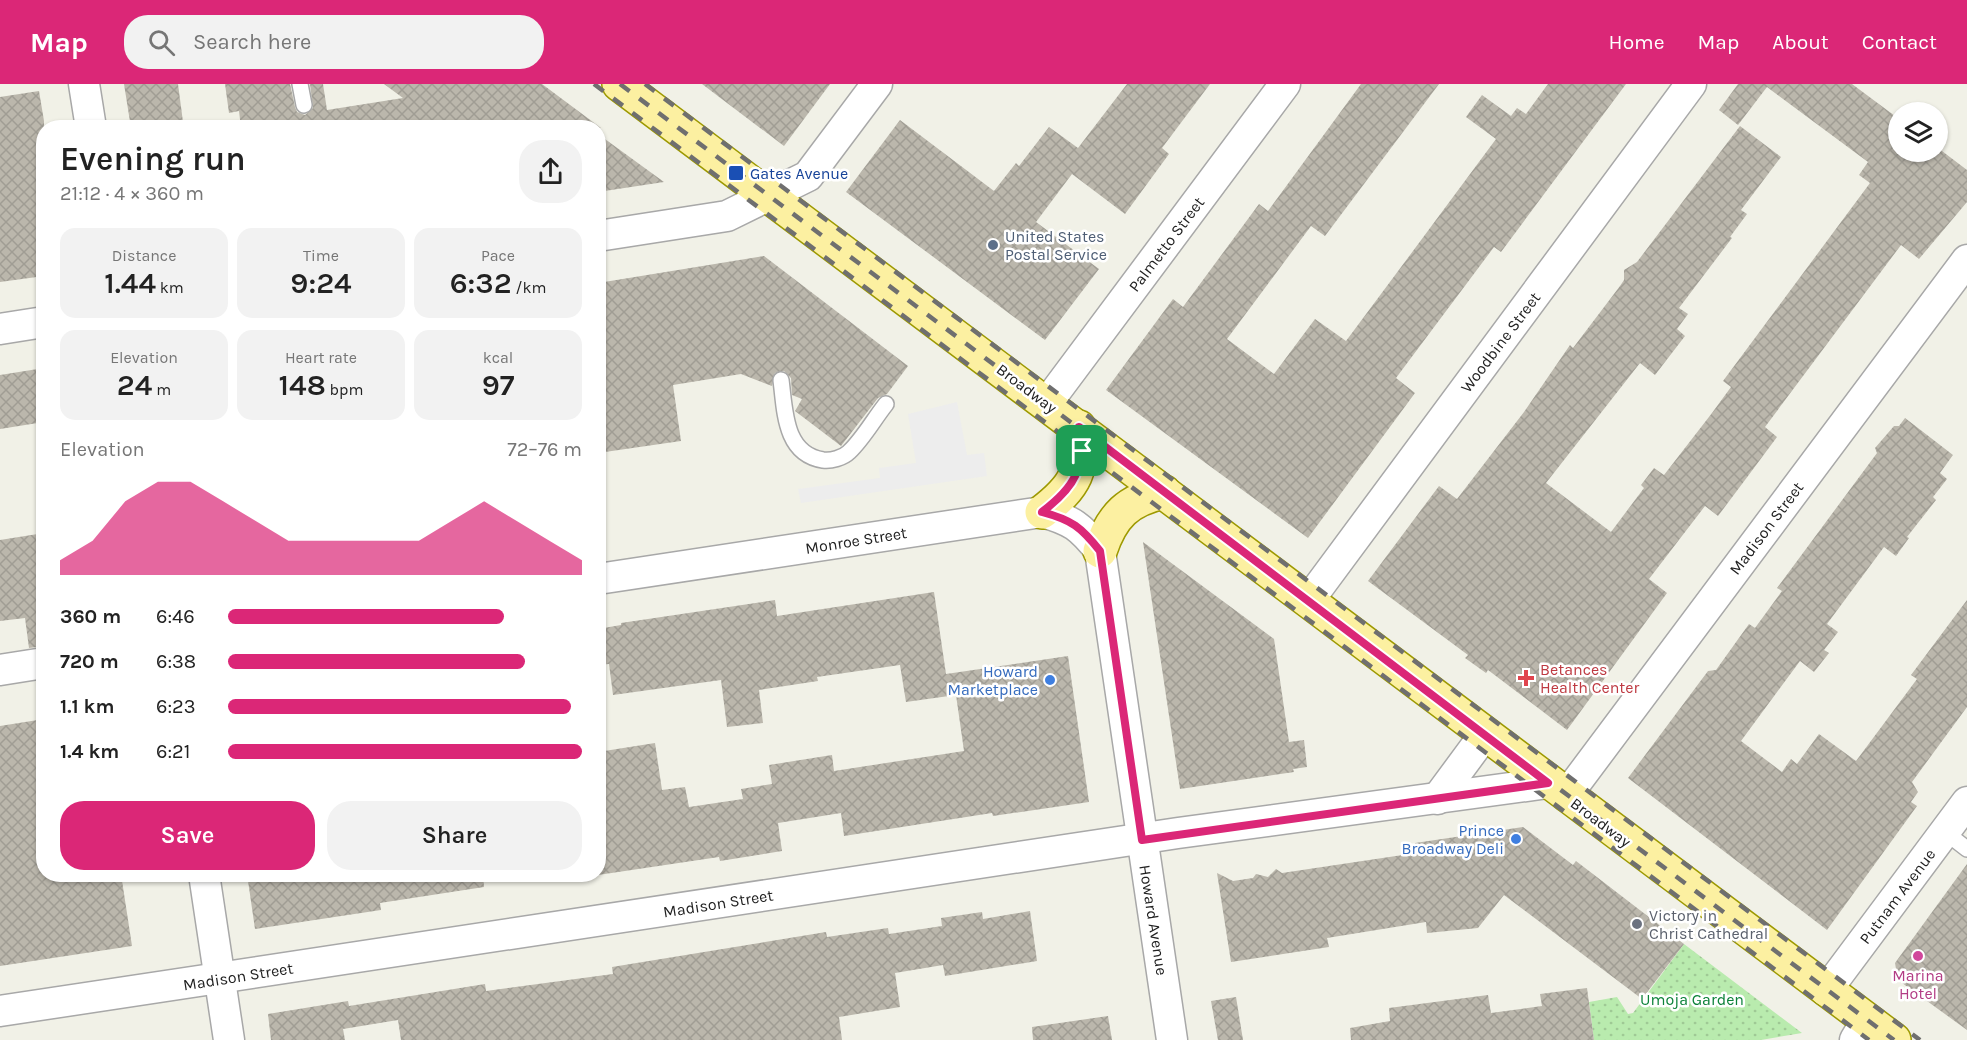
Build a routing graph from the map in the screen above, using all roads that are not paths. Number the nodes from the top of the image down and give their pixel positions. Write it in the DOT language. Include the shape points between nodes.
graph roads {
  1 [pos="84,84"];
  2 [pos="300,84"];
  3 [pos="619,84"];
  4 [pos="877,84"];
  5 [pos="1286,84"];
  6 [pos="1691,84"];
  7 [pos="304,105"];
  8 [pos="90,120"];
  9 [pos="769,196"];
  10 [pos="606,235"];
  11 [pos="1967,260"];
  12 [pos="36,323"];
  13 [pos="0,328"];
  14 [pos="781,380"];
  15 [pos="1047,403"];
  16 [pos="886,404"];
  17 [pos="1079,427"];
  18 [pos="1164,492"];
  19 [pos="1042,512"];
  20 [pos="1100,551"];
  21 [pos="606,578"];
  22 [pos="1309,600"];
  23 [pos="36,664"];
  24 [pos="0,670"];
  25 [pos="1485,734"];
  26 [pos="1557,789"];
  27 [pos="1437,799"];
  28 [pos="1967,802"];
  29 [pos="1142,840"];
  30 [pos="1956,840"];
  31 [pos="205,882"];
  32 [pos="220,978"];
  33 [pos="1826,991"];
  34 [pos="0,1011"];
  35 [pos="1861,1030"];
  36 [pos="229,1040"];
  37 [pos="1172,1040"];
  38 [pos="1894,1040"];
  1 -- 8 [label="street"];
  2 -- 7 [label="lane"];
  3 -- 9 [label="main road, Broadway"];
  4 -- 9 [label="street" via="808,176"];
  5 -- 15 [label="street, Palmetto Street"];
  6 -- 22 [label="street, Woodbine Street"];
  9 -- 10 [label="street" via="727,216"];
  9 -- 15 [label="main road, Broadway"];
  11 -- 26 [label="street, Madison Street"];
  12 -- 13 [label="street"];
  14 -- 16 [label="lane" via="793,443 809,456 824,460 848,453"];
  15 -- 17 [label="main road, Broadway"];
  17 -- 18 [label="main road, Broadway"];
  17 -- 19 [label="main road" via="1082,451 1077,477 1064,495"];
  18 -- 20 [label="main road" via="1142,497 1123,510 1108,529"];
  18 -- 22 [label="main road, Broadway"];
  19 -- 20 [label="street, Monroe Street" via="1067,519 1084,531"];
  19 -- 21 [label="street, Monroe Street"];
  20 -- 29 [label="street, Howard Avenue"];
  22 -- 25 [label="main road, Broadway"];
  23 -- 24 [label="street"];
  25 -- 26 [label="main road, Broadway"];
  25 -- 27 [label="street"];
  26 -- 27 [label="street, Madison Street"];
  26 -- 33 [label="main road, Broadway"];
  27 -- 29 [label="street, Madison Street"];
  28 -- 30 [label="street, Putnam Avenue"];
  29 -- 32 [label="street, Madison Street"];
  29 -- 37 [label="street, Howard Avenue"];
  30 -- 33 [label="street, Putnam Avenue"];
  31 -- 32 [label="street"];
  32 -- 34 [label="street, Madison Street"];
  32 -- 36 [label="street"];
  33 -- 35 [label="main road, Broadway"];
  35 -- 38 [label="main road, Broadway"];
}
